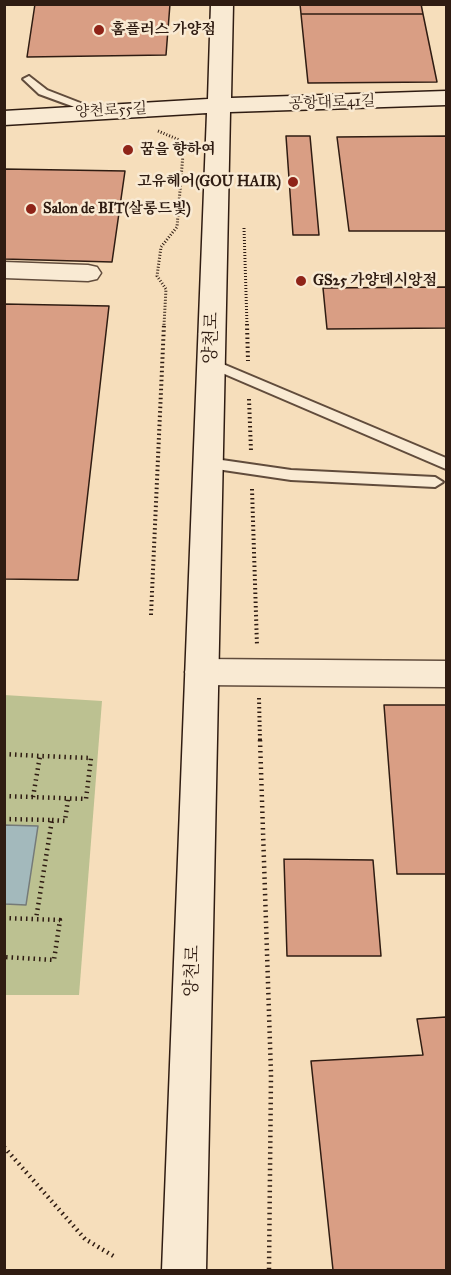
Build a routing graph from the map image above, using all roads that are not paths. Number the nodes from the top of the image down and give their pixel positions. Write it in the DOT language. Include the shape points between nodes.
graph roads {
  1 [pos="222,4"];
  2 [pos="29,79"];
  3 [pos="447,98"];
  4 [pos="217,105"];
  5 [pos="95,111"];
  6 [pos="4,118"];
  7 [pos="4,270"];
  8 [pos="88,273"];
  9 [pos="211,363"];
  10 [pos="208,463"];
  11 [pos="447,464"];
  12 [pos="435,482"];
  13 [pos="202,672"];
  14 [pos="447,674"];
  15 [pos="184,1270"];
  1 -- 4 [label="main road, 양천로"];
  2 -- 5 [label="lane" via="44,92"];
  3 -- 4 [label="main road, 공항대로41길"];
  4 -- 5 [label="main road, 양천로55길"];
  4 -- 9 [label="main road, 양천로"];
  5 -- 6 [label="main road, 양천로55길"];
  7 -- 8 [label="main road"];
  9 -- 10 [label="main road, 양천로"];
  9 -- 11 [label="lane"];
  10 -- 12 [label="lane" via="291,475"];
  10 -- 13 [label="main road, 양천로"];
  13 -- 14 [label="main road"];
  13 -- 15 [label="main road, 양천로"];
}
